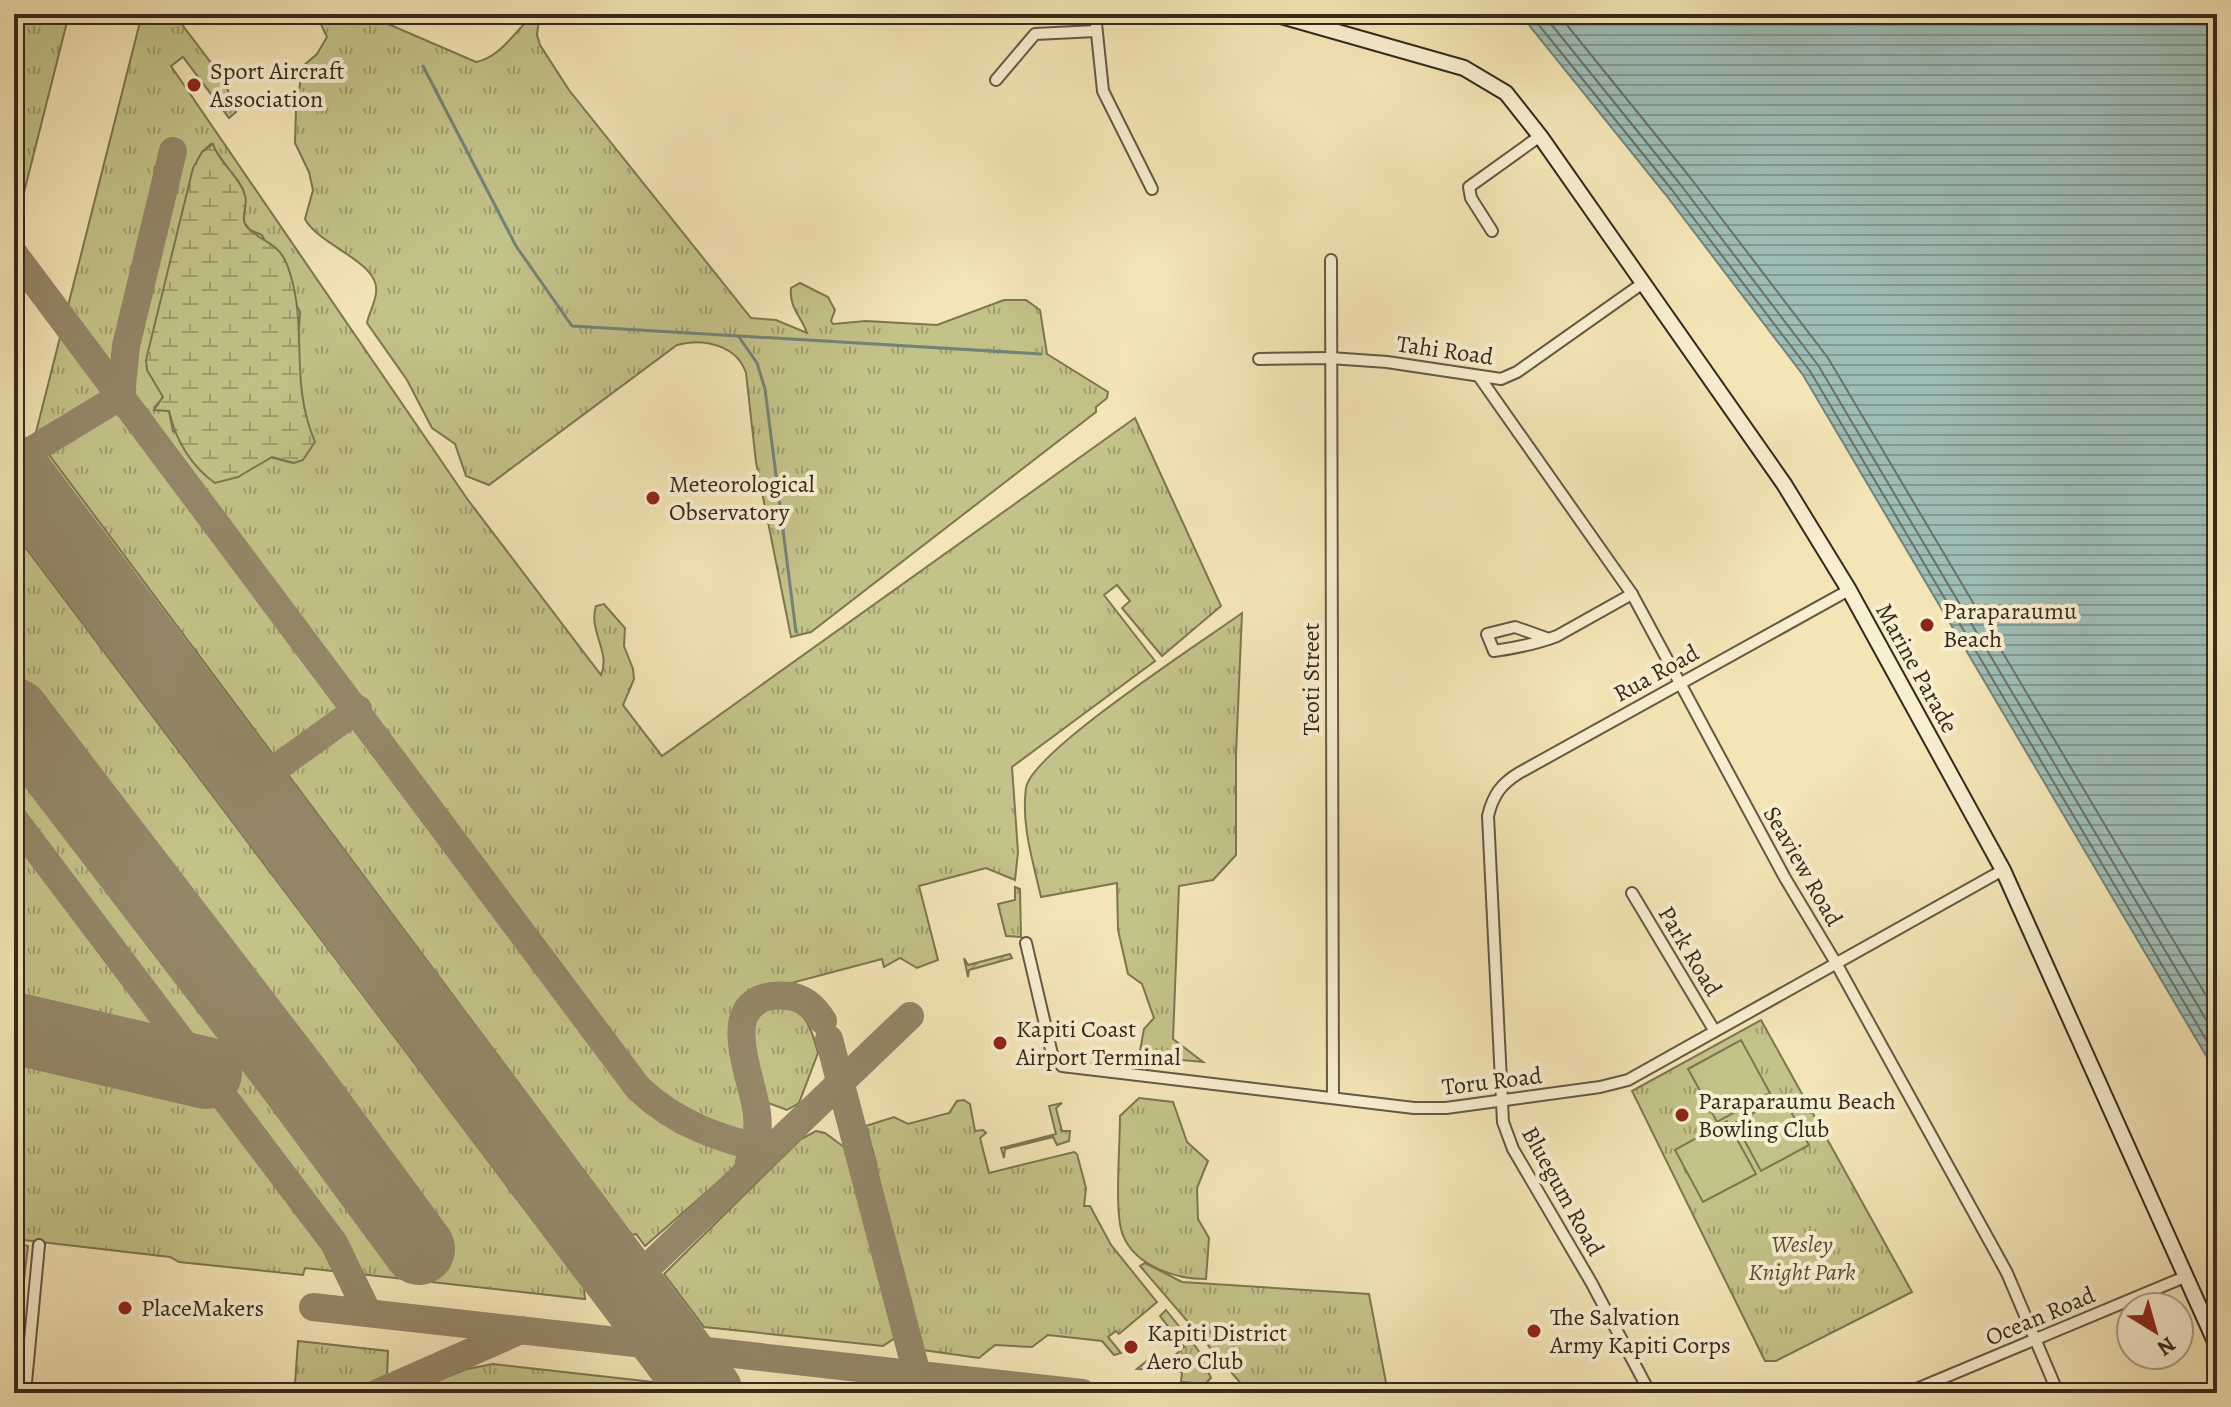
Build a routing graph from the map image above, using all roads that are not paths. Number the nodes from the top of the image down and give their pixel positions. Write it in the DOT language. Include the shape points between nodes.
graph roads {
  1 [pos="1095,14"];
  2 [pos="1274,14"];
  3 [pos="1096,31"];
  4 [pos="996,80"];
  5 [pos="1540,136"];
  6 [pos="1152,189"];
  7 [pos="1492,231"];
  8 [pos="1331,260"];
  9 [pos="1643,283"];
  10 [pos="1330,358"];
  11 [pos="1259,359"];
  12 [pos="1480,378"];
  13 [pos="1849,590"];
  14 [pos="1632,594"];
  15 [pos="1549,639"];
  16 [pos="1680,682"];
  17 [pos="1491,801"];
  18 [pos="2003,870"];
  19 [pos="1632,893"];
  20 [pos="1026,943"];
  21 [pos="1836,963"];
  22 [pos="1714,1030"];
  23 [pos="1333,1098"];
  24 [pos="1501,1100"];
  25 [pos="39,1245"];
  26 [pos="2187,1276"];
  27 [pos="2036,1340"];
  28 [pos="2217,1346"];
  29 [pos="25,1393"];
  30 [pos="1650,1393"];
  31 [pos="1907,1393"];
  32 [pos="2058,1393"];
  1 -- 3 [label="street"];
  2 -- 5 [label="main road, Marine Parade" via="1478,74 1506,93"];
  3 -- 4 [label="street" via="1035,34"];
  3 -- 6 [label="street" via="1103,91"];
  5 -- 7 [label="street" via="1469,187"];
  5 -- 9 [label="main road, Marine Parade"];
  8 -- 10 [label="street, Teoti Street"];
  9 -- 12 [label="street, Tahi Road" via="1517,372 1501,379"];
  9 -- 13 [label="main road, Marine Parade" via="1784,484"];
  10 -- 11 [label="street, Tahi Road"];
  10 -- 12 [label="street, Tahi Road"];
  10 -- 23 [label="street, Teoti Street"];
  12 -- 14 [label="street, Seaview Road"];
  13 -- 16 [label="street, Rua Road"];
  13 -- 18 [label="main road, Marine Parade"];
  14 -- 15 [label="street"];
  14 -- 16 [label="street, Seaview Road"];
  15 -- 15 [label="street" via="1515,627 1487,634 1494,651"];
  16 -- 17 [label="street, Rua Road" via="1519,773 1498,788"];
  16 -- 21 [label="street, Seaview Road"];
  17 -- 24 [label="street, Bluegum Road"];
  18 -- 21 [label="street, Toru Road"];
  18 -- 26 [label="main road, Marine Parade"];
  19 -- 22 [label="street, Park Road"];
  20 -- 23 [label="street, Toru Road" via="1052,1054 1062,1066"];
  21 -- 22 [label="street, Toru Road"];
  21 -- 27 [label="street, Seaview Road" via="2007,1273"];
  22 -- 24 [label="street, Toru Road" via="1628,1080"];
  23 -- 24 [label="street, Toru Road" via="1429,1109"];
  24 -- 30 [label="street, Bluegum Road" via="1513,1149"];
  25 -- 29 [label="street"];
  26 -- 27 [label="street, Ocean Road"];
  26 -- 28 [label="main road, Marine Parade"];
  27 -- 31 [label="street, Ocean Road"];
  27 -- 32 [label="street, Seaview Road"];
}
